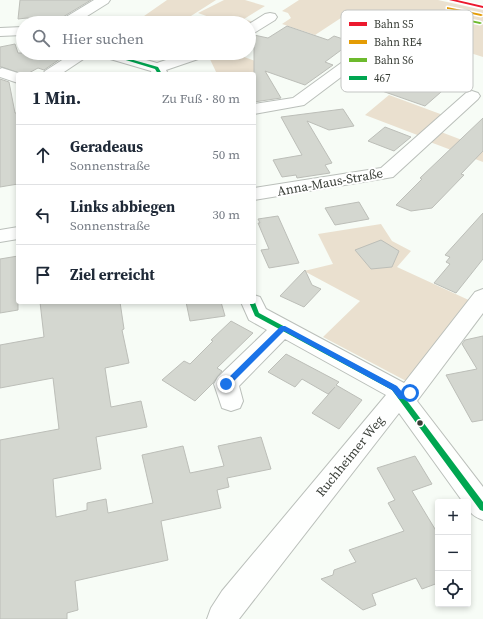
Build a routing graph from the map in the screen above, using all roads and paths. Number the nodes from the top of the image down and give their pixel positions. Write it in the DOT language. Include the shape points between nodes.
graph roads {
  1 [pos="103,0"];
  2 [pos="77,16"];
  3 [pos="270,17"];
  4 [pos="256,26"];
  5 [pos="16,31"];
  6 [pos="0,32"];
  7 [pos="72,60"];
  8 [pos="127,60"];
  9 [pos="185,60"];
  10 [pos="341,70"];
  11 [pos="159,71"];
  12 [pos="54,72"];
  13 [pos="2,73"];
  14 [pos="16,77"];
  15 [pos="472,96"];
  16 [pos="256,109"];
  17 [pos="256,194"];
  18 [pos="16,233"];
  19 [pos="0,236"];
  20 [pos="483,297"];
  21 [pos="253,304"];
  22 [pos="283,328"];
  23 [pos="402,397"];
  24 [pos="231,401"];
  25 [pos="483,508"];
  26 [pos="222,619"];
  1 -- 2 [label="street"];
  3 -- 4 [label="street"];
  5 -- 6 [label="street"];
  7 -- 12 [label="street"];
  8 -- 11 [label="street"];
  9 -- 11 [label="street"];
  10 -- 16 [label="street" via="298,102"];
  13 -- 14 [label="street"];
  15 -- 17 [label="street, Anna-Maus-Straße" via="387,173"];
  18 -- 19 [label="street"];
  20 -- 23 [label="street, Ruchheimer Weg" via="410,393"];
  21 -- 22 [label="street" via="257,314"];
  22 -- 23 [label="street" via="394,388"];
  22 -- 24 [label="street" via="226,384"];
  23 -- 25 [label="street"];
  23 -- 26 [label="street, Ruchheimer Weg" via="394,402 233,601"];
}
